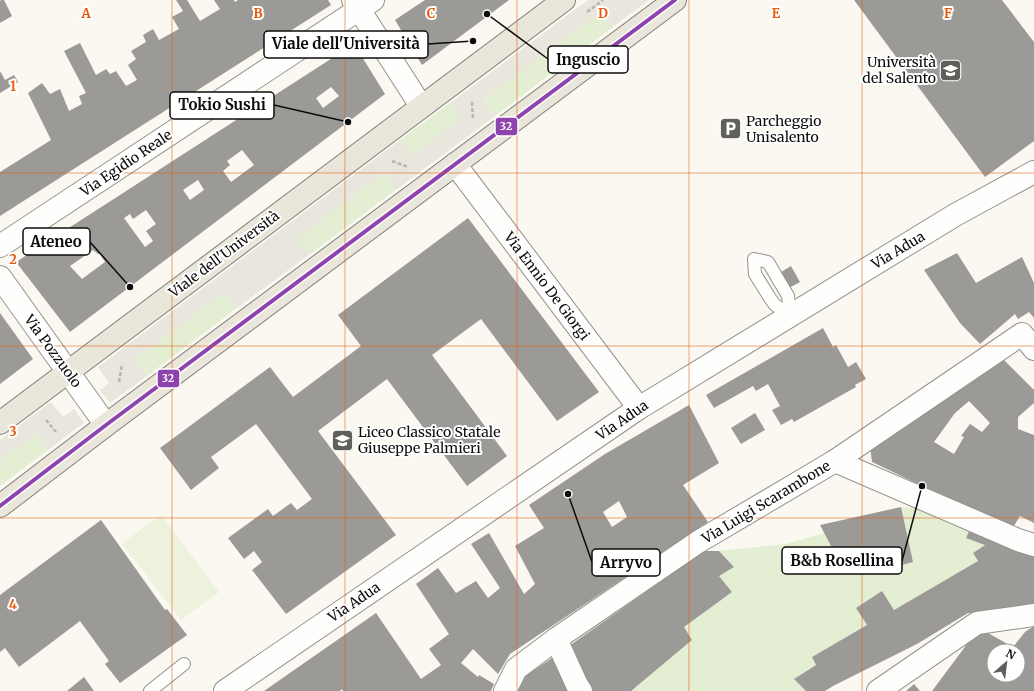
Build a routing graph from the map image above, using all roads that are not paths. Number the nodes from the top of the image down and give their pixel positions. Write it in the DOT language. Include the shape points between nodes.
graph roads {
  1 [pos="564,0"];
  2 [pos="675,0"];
  3 [pos="361,3"];
  4 [pos="421,106"];
  5 [pos="455,164"];
  6 [pos="1034,172"];
  7 [pos="0,246"];
  8 [pos="0,277"];
  9 [pos="1034,349"];
  10 [pos="67,372"];
  11 [pos="639,408"];
  12 [pos="0,423"];
  13 [pos="106,425"];
  14 [pos="835,461"];
  15 [pos="0,506"];
  16 [pos="1034,545"];
  17 [pos="1034,615"];
  18 [pos="556,639"];
  19 [pos="184,664"];
  20 [pos="150,691"];
  21 [pos="225,691"];
  22 [pos="505,691"];
  23 [pos="581,691"];
  24 [pos="878,691"];
  1 -- 4 [label="main road, Viale dell'Università"];
  2 -- 5 [label="main road"];
  3 -- 4 [label="street"];
  3 -- 7 [label="street, Via Egidio Reale"];
  4 -- 10 [label="main road, Viale dell'Università"];
  5 -- 11 [label="street, Via Ennio De Giorgi"];
  5 -- 13 [label="main road"];
  6 -- 11 [label="street, Via Adua" via="956,215"];
  8 -- 10 [label="street, Via Pozzuolo"];
  9 -- 14 [label="street, Via Luigi Scarambone" via="1022,334"];
  10 -- 12 [label="main road, Viale dell'Università"];
  10 -- 13 [label="street, Via Pozzuolo"];
  11 -- 21 [label="street, Via Adua"];
  13 -- 15 [label="main road"];
  14 -- 16 [label="street"];
  14 -- 18 [label="street, Via Luigi Scarambone" via="698,542"];
  17 -- 24 [label="street" via="977,622"];
  18 -- 22 [label="street, Via Luigi Scarambone" via="516,668"];
  18 -- 23 [label="street"];
  19 -- 20 [label="lane"];
}
